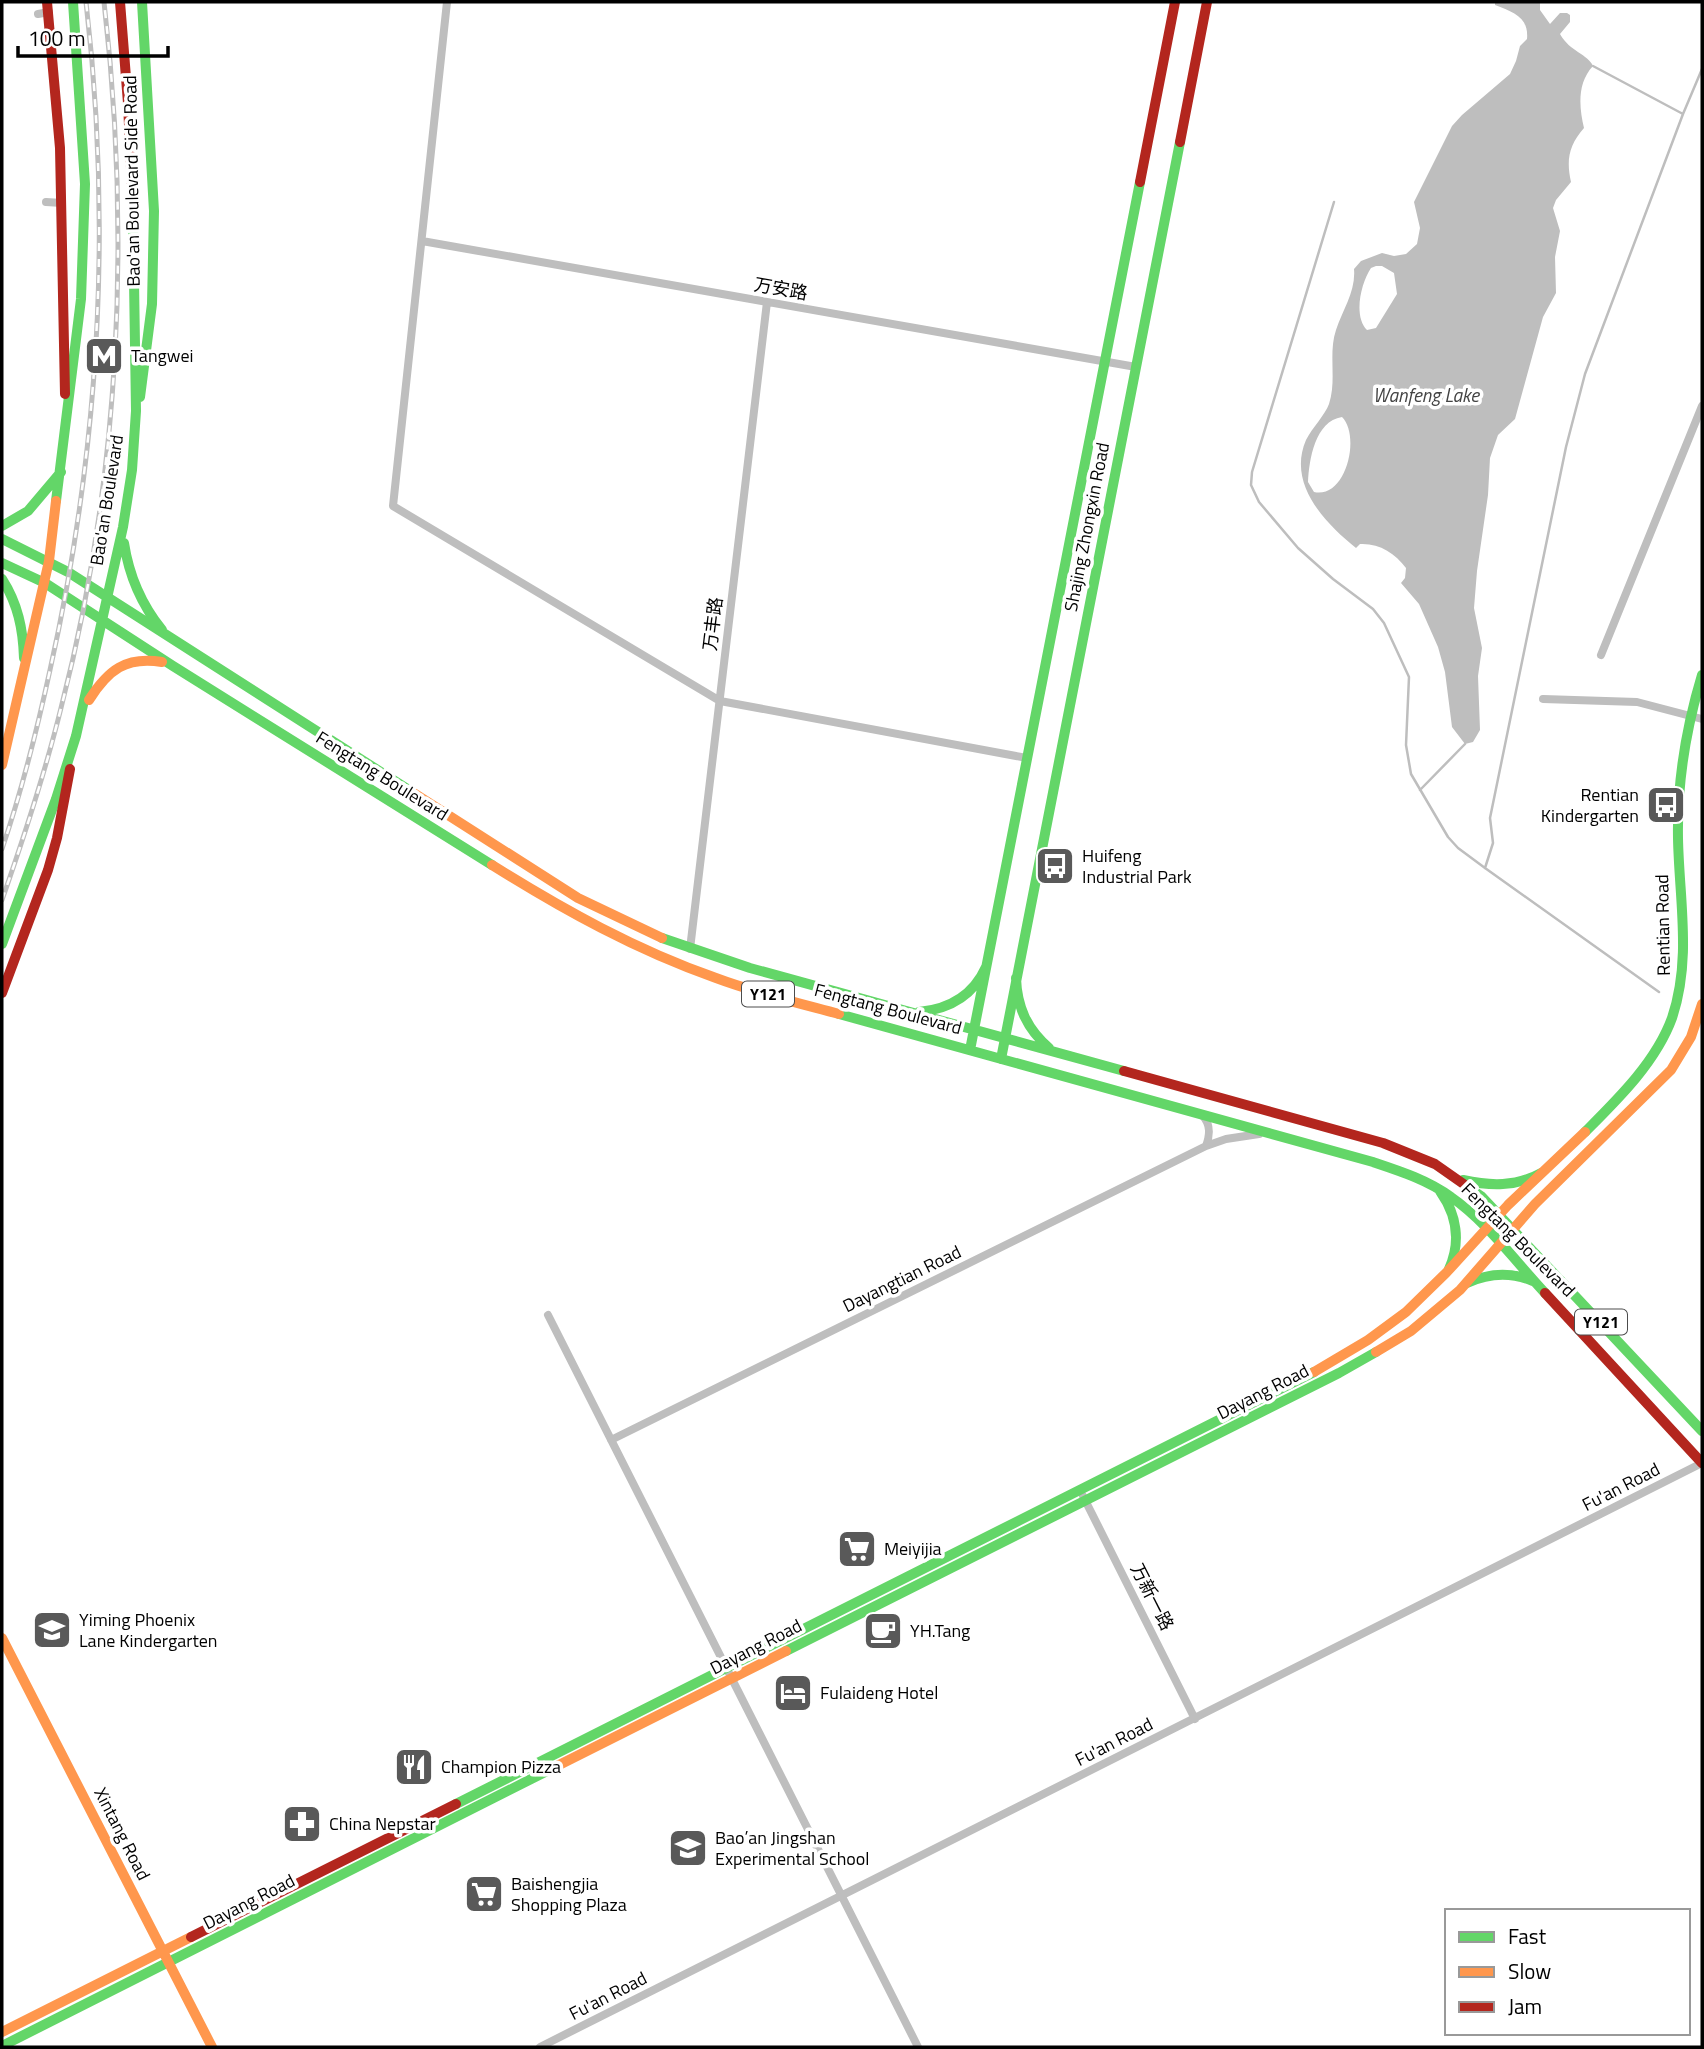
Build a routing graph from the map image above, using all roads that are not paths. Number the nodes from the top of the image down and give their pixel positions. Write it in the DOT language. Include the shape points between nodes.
graph roads {
  1 [pos="73,2"];
  2 [pos="120,2"];
  3 [pos="142,2"];
  4 [pos="447,2"];
  5 [pos="1175,2"];
  6 [pos="1207,2"];
  7 [pos="45,9"];
  8 [pos="46,202"];
  9 [pos="62,203"];
  10 [pos="422,241"];
  11 [pos="767,302"];
  12 [pos="1105,362"];
  13 [pos="1136,367"];
  14 [pos="1702,407"];
  15 [pos="66,424"];
  16 [pos="134,442"];
  17 [pos="61,472"];
  18 [pos="2,526"];
  19 [pos="124,527"];
  20 [pos="2,539"];
  21 [pos="49,561"];
  22 [pos="2,563"];
  23 [pos="2,579"];
  24 [pos="45,583"];
  25 [pos="108,599"];
  26 [pos="103,620"];
  27 [pos="173,640"];
  28 [pos="1601,655"];
  29 [pos="173,666"];
  30 [pos="24,674"];
  31 [pos="1702,675"];
  32 [pos="1543,698"];
  33 [pos="720,701"];
  34 [pos="82,712"];
  35 [pos="1690,715"];
  36 [pos="1702,719"];
  37 [pos="76,736"];
  38 [pos="8,741"];
  39 [pos="2,752"];
  40 [pos="1027,758"];
  41 [pos="2,765"];
  42 [pos="2,944"];
  43 [pos="690,949"];
  44 [pos="986,967"];
  45 [pos="1016,978"];
  46 [pos="2,993"];
  47 [pos="1702,1004"];
  48 [pos="905,1011"];
  49 [pos="974,1030"];
  50 [pos="1004,1039"];
  51 [pos="970,1050"];
  52 [pos="1058,1054"];
  53 [pos="1001,1059"];
  54 [pos="1201,1114"];
  55 [pos="1273,1134"];
  56 [pos="1206,1146"];
  57 [pos="1541,1173"];
  58 [pos="1459,1179"];
  59 [pos="1435,1186"];
  60 [pos="1500,1214"];
  61 [pos="1486,1229"];
  62 [pos="1514,1229"];
  63 [pos="1501,1244"];
  64 [pos="1449,1269"];
  65 [pos="1467,1283"];
  66 [pos="1537,1283"];
  67 [pos="548,1315"];
  68 [pos="1702,1431"];
  69 [pos="611,1440"];
  70 [pos="1702,1463"];
  71 [pos="1080,1490"];
  72 [pos="1086,1501"];
  73 [pos="2,1638"];
  74 [pos="727,1668"];
  75 [pos="732,1679"];
  76 [pos="1195,1719"];
  77 [pos="842,1896"];
  78 [pos="163,1951"];
  79 [pos="168,1962"];
  80 [pos="2,2032"];
  81 [pos="2,2046"];
  82 [pos="212,2047"];
  83 [pos="540,2047"];
  84 [pos="918,2047"];
  1 -- 15 [label="main road" via="84,246"];
  2 -- 16 [label="main road, Bao'an Boulevard" via="133,216"];
  3 -- 16 [label="main road, Bao'an Boulevard Side Road" via="154,211 152,304"];
  4 -- 10 [label="street"];
  5 -- 12 [label="main road, Shajing Zhongxin Road"];
  6 -- 13 [label="main road, Shajing Zhongxin Road"];
  7 -- 9 [label="main road" via="58,114"];
  8 -- 9 [label="street"];
  9 -- 15 [label="main road"];
  10 -- 11 [label="street, 万安路"];
  10 -- 33 [label="street" via="393,506"];
  11 -- 12 [label="street, 万安路"];
  11 -- 33 [label="street, 万丰路"];
  12 -- 13 [label="street, 万安路"];
  12 -- 40 [label="main road, Shajing Zhongxin Road"];
  13 -- 45 [label="main road, Shajing Zhongxin Road"];
  14 -- 28 [label="street"];
  15 -- 17 [label="main road"];
  16 -- 19 [label="main road, Bao'an Boulevard"];
  17 -- 18 [label="main road" via="31,510"];
  17 -- 21 [label="main road"];
  19 -- 25 [label="main road, Bao'an Boulevard"];
  19 -- 27 [label="main road" via="127,560 138,593 155,622"];
  20 -- 21 [label="main road, Fengtang Boulevard / Y121"];
  21 -- 24 [label="main road"];
  21 -- 25 [label="main road, Fengtang Boulevard / Y121"];
  22 -- 24 [label="main road, Fengtang Boulevard"];
  23 -- 30 [label="main road" via="18,612"];
  24 -- 26 [label="main road, Fengtang Boulevard / Y121"];
  24 -- 30 [label="main road"];
  25 -- 26 [label="main road, Bao'an Boulevard"];
  25 -- 27 [label="main road, Fengtang Boulevard / Y121"];
  26 -- 29 [label="main road, Fengtang Boulevard / Y121"];
  26 -- 34 [label="main road, Bao'an Boulevard"];
  27 -- 43 [label="main road, Fengtang Boulevard / Y121" via="578,898"];
  29 -- 34 [label="main road" via="141,659 120,666 104,677"];
  29 -- 51 [label="main road, Fengtang Boulevard / Y121" via="543,897 620,939 717,979"];
  30 -- 38 [label="main road"];
  31 -- 35 [label="main road, Rentian Road"];
  32 -- 35 [label="street" via="1625,701"];
  33 -- 40 [label="street"];
  33 -- 43 [label="street, 万丰路"];
  34 -- 37 [label="main road, Bao'an Boulevard"];
  35 -- 36 [label="street"];
  35 -- 57 [label="main road, Rentian Road" via="1678,795 1683,959 1675,1014 1646,1065"];
  37 -- 42 [label="main road, Bao'an Boulevard"];
  37 -- 46 [label="main road" via="48,870"];
  38 -- 39 [label="main road"];
  38 -- 41 [label="main road"];
  40 -- 44 [label="main road, Shajing Zhongxin Road"];
  43 -- 48 [label="main road, Fengtang Boulevard / Y121"];
  44 -- 48 [label="main road" via="973,991 955,1004 929,1012"];
  44 -- 49 [label="main road, Shajing Zhongxin Road"];
  45 -- 50 [label="main road, Shajing Zhongxin Road"];
  45 -- 52 [label="main road" via="1019,1004 1030,1028"];
  47 -- 62 [label="main road" via="1691,1037 1671,1070"];
  48 -- 49 [label="main road, Fengtang Boulevard / Y121"];
  49 -- 50 [label="main road, Fengtang Boulevard / Y121"];
  49 -- 51 [label="main road, Shajing Zhongxin Road"];
  50 -- 52 [label="main road, Fengtang Boulevard / Y121"];
  50 -- 53 [label="main road, Shajing Zhongxin Road"];
  51 -- 53 [label="main road, Fengtang Boulevard / Y121"];
  52 -- 58 [label="main road, Fengtang Boulevard / Y121" via="1398,1148"];
  53 -- 54 [label="main road, Fengtang Boulevard / Y121"];
  54 -- 55 [label="main road, Fengtang Boulevard / Y121"];
  54 -- 56 [label="street" via="1209,1126"];
  55 -- 56 [label="street, Dayangtian Road" via="1236,1136"];
  55 -- 59 [label="main road, Fengtang Boulevard / Y121" via="1388,1166"];
  56 -- 69 [label="street, Dayangtian Road"];
  57 -- 58 [label="main road" via="1504,1184"];
  57 -- 60 [label="main road, Rentian Road"];
  58 -- 60 [label="main road, Fengtang Boulevard / Y121"];
  59 -- 61 [label="main road, Fengtang Boulevard / Y121" via="1456,1199"];
  59 -- 64 [label="main road" via="1454,1217 1456,1245"];
  60 -- 61 [label="main road, Rentian Road"];
  60 -- 62 [label="main road, Fengtang Boulevard / Y121"];
  61 -- 63 [label="main road, Fengtang Boulevard / Y121"];
  61 -- 64 [label="main road, Dayang Road"];
  62 -- 63 [label="main road"];
  62 -- 68 [label="main road, Fengtang Boulevard / Y121"];
  63 -- 65 [label="main road, Dayang Road"];
  63 -- 66 [label="main road, Fengtang Boulevard / Y121"];
  64 -- 71 [label="main road, Dayang Road" via="1405,1313 1334,1361"];
  65 -- 66 [label="main road" via="1500,1275"];
  65 -- 72 [label="main road, Dayang Road" via="1426,1320 1375,1353"];
  66 -- 70 [label="main road, Fengtang Boulevard / Y121"];
  67 -- 69 [label="street"];
  69 -- 74 [label="street"];
  70 -- 76 [label="street, Fu'an Road"];
  71 -- 72 [label="street, 万新一路"];
  71 -- 74 [label="main road, Dayang Road"];
  72 -- 75 [label="main road, Dayang Road"];
  72 -- 76 [label="street, 万新一路"];
  73 -- 78 [label="main road, Xintang Road"];
  74 -- 75 [label="street"];
  74 -- 78 [label="main road, Dayang Road"];
  75 -- 77 [label="street"];
  75 -- 79 [label="main road, Dayang Road"];
  76 -- 77 [label="street, Fu'an Road"];
  77 -- 83 [label="street, Fu'an Road"];
  77 -- 84 [label="street"];
  78 -- 79 [label="main road, Xintang Road"];
  78 -- 80 [label="main road, Dayang Road"];
  79 -- 81 [label="main road, Dayang Road"];
  79 -- 82 [label="main road, Xintang Road"];
}
